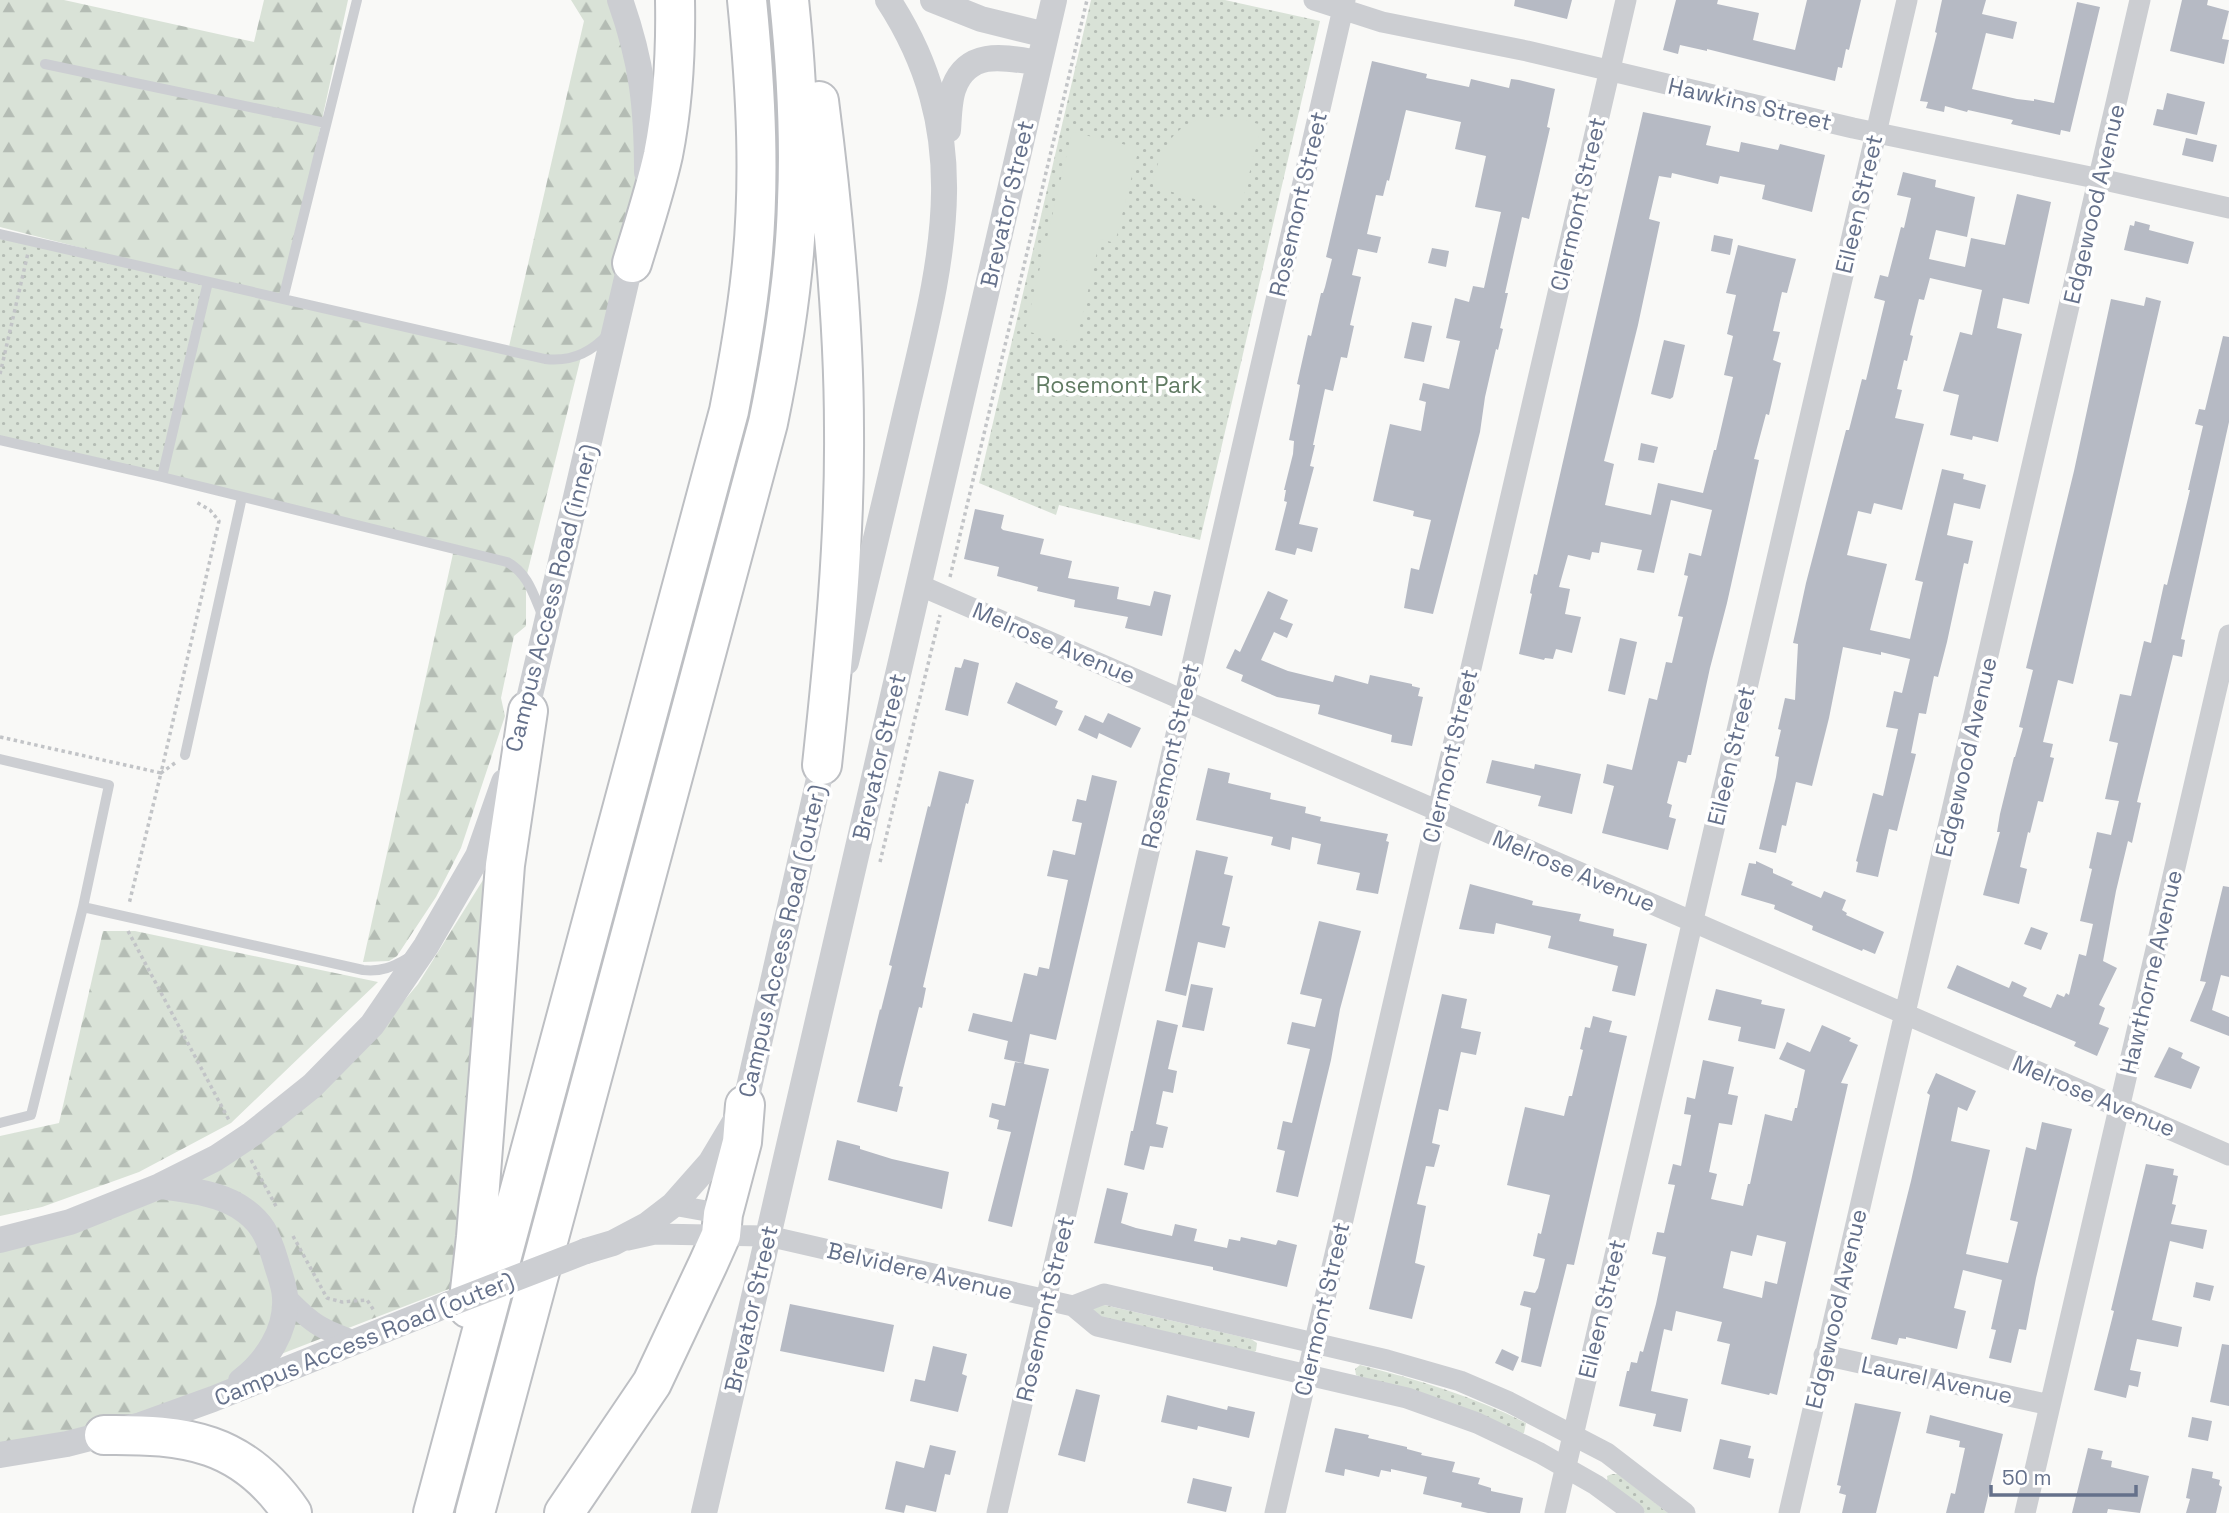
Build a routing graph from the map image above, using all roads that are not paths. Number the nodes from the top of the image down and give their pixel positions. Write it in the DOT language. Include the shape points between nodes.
graph roads {
  1 [pos="357,0"];
  2 [pos="620,0"];
  3 [pos="676,0"];
  4 [pos="747,0"];
  5 [pos="789,0"];
  6 [pos="804,0"];
  7 [pos="888,0"];
  8 [pos="933,0"];
  9 [pos="1054,0"];
  10 [pos="1314,0"];
  11 [pos="1626,0"];
  12 [pos="1906,0"];
  13 [pos="2140,0"];
  14 [pos="1344,5"];
  15 [pos="1046,35"];
  16 [pos="1039,63"];
  17 [pos="45,64"];
  18 [pos="1609,72"];
  19 [pos="326,123"];
  20 [pos="1876,133"];
  21 [pos="944,163"];
  22 [pos="2100,179"];
  23 [pos="2229,208"];
  24 [pos="0,234"];
  25 [pos="632,263"];
  26 [pos="208,282"];
  27 [pos="283,299"];
  28 [pos="618,321"];
  29 [pos="0,440"];
  30 [pos="162,477"];
  31 [pos="242,497"];
  32 [pos="919,585"];
  33 [pos="547,627"];
  34 [pos="2229,635"];
  35 [pos="1183,698"];
  36 [pos="528,711"];
  37 [pos="185,755"];
  38 [pos="0,759"];
  39 [pos="822,765"];
  40 [pos="1437,811"];
  41 [pos="83,907"];
  42 [pos="1692,922"];
  43 [pos="426,946"];
  44 [pos="1906,1016"];
  45 [pos="745,1105"];
  46 [pos="2119,1107"];
  47 [pos="0,1123"];
  48 [pos="2229,1155"];
  49 [pos="160,1186"];
  50 [pos="673,1205"];
  51 [pos="722,1225"];
  52 [pos="768,1236"];
  53 [pos="0,1240"];
  54 [pos="613,1243"];
  55 [pos="286,1297"];
  56 [pos="1048,1301"];
  57 [pos="1073,1306"];
  58 [pos="357,1342"];
  59 [pos="1313,1343"];
  60 [pos="1824,1355"];
  61 [pos="1307,1374"];
  62 [pos="213,1399"];
  63 [pos="2050,1405"];
  64 [pos="1573,1434"];
  65 [pos="104,1435"];
  66 [pos="0,1455"];
  67 [pos="1566,1468"];
  68 [pos="292,1513"];
  69 [pos="425,1513"];
  70 [pos="433,1513"];
  71 [pos="475,1513"];
  72 [pos="564,1513"];
  73 [pos="704,1513"];
  74 [pos="997,1513"];
  75 [pos="1275,1513"];
  76 [pos="1555,1513"];
  77 [pos="1634,1513"];
  78 [pos="1685,1513"];
  79 [pos="1789,1513"];
  80 [pos="2025,1513"];
  1 -- 19 [label="lane"];
  2 -- 25 [label="street, Campus Access Road (inner)" via="640,66 647,118 647,172"];
  3 -- 25 [label="highway" via="665,140"];
  4 -- 70 [label="highway" via="757,128 756,200 750,284 729,411"];
  5 -- 71 [label="highway" via="798,130 797,203 783,351 768,423"];
  6 -- 39 [label="highway" via="837,265 844,430 837,609"];
  7 -- 21 [label="street, Campus Access Road (outer)" via="930,89"];
  8 -- 15 [label="street" via="981,19"];
  9 -- 15 [label="street, Brevator Street"];
  10 -- 14 [label="street, Hawkins Street"];
  11 -- 18 [label="street, Clermont Street"];
  12 -- 20 [label="street, Eileen Street"];
  13 -- 22 [label="street, Edgewood Avenue"];
  14 -- 18 [label="street, Hawkins Street" via="1376,20"];
  14 -- 35 [label="street, Rosemont Street"];
  15 -- 16 [label="street, Brevator Street"];
  16 -- 21 [label="street" via="983,58 966,68 952,90"];
  16 -- 32 [label="street, Brevator Street"];
  17 -- 19 [label="lane"];
  18 -- 20 [label="street, Hawkins Street"];
  18 -- 40 [label="street, Clermont Street"];
  19 -- 27 [label="lane"];
  20 -- 22 [label="street, Hawkins Street"];
  20 -- 42 [label="street, Eileen Street"];
  21 -- 39 [label="street, Campus Access Road (outer)" via="945,210 935,290"];
  22 -- 23 [label="street, Hawkins Street"];
  22 -- 44 [label="street, Edgewood Avenue"];
  24 -- 26 [label="lane"];
  25 -- 28 [label="street, Campus Access Road (inner)"];
  26 -- 27 [label="lane"];
  26 -- 30 [label="lane"];
  27 -- 28 [label="lane" via="565,361 601,342"];
  28 -- 33 [label="street, Campus Access Road (inner)"];
  29 -- 30 [label="lane"];
  30 -- 31 [label="lane"];
  31 -- 33 [label="lane" via="507,562 526,578"];
  31 -- 37 [label="lane"];
  32 -- 35 [label="street, Melrose Avenue"];
  32 -- 52 [label="street, Brevator Street"];
  33 -- 36 [label="street, Campus Access Road (inner)"];
  34 -- 46 [label="street, Hawthorne Avenue"];
  35 -- 40 [label="street, Melrose Avenue"];
  35 -- 56 [label="street, Rosemont Street"];
  36 -- 43 [label="street, Campus Access Road (inner)" via="478,856"];
  36 -- 69 [label="highway" via="505,865 473,1275"];
  38 -- 41 [label="lane" via="109,785"];
  39 -- 45 [label="street, Campus Access Road (outer)"];
  40 -- 42 [label="street, Melrose Avenue"];
  40 -- 59 [label="street, Clermont Street"];
  41 -- 43 [label="lane" via="371,971 395,966"];
  41 -- 47 [label="lane" via="31,1115"];
  42 -- 44 [label="street, Melrose Avenue"];
  42 -- 64 [label="street, Eileen Street"];
  43 -- 49 [label="street, Campus Access Road (inner)" via="372,1025 312,1086 216,1158"];
  44 -- 46 [label="street, Melrose Avenue"];
  44 -- 60 [label="street, Edgewood Avenue"];
  45 -- 50 [label="street, Campus Access Road (outer)" via="711,1162"];
  45 -- 51 [label="highway" via="742,1142"];
  46 -- 48 [label="street, Melrose Avenue"];
  46 -- 63 [label="street, Hawthorne Avenue"];
  49 -- 53 [label="street, Campus Access Road (inner)" via="70,1222"];
  49 -- 55 [label="street" via="218,1196 254,1218 268,1235"];
  50 -- 51 [label="street, Belvidere Avenue"];
  50 -- 54 [label="street, Campus Access Road (outer)"];
  51 -- 52 [label="street, Belvidere Avenue"];
  51 -- 54 [label="street, Belvidere Avenue"];
  51 -- 72 [label="highway" via="652,1383"];
  52 -- 56 [label="street, Belvidere Avenue"];
  52 -- 73 [label="street, Brevator Street"];
  54 -- 58 [label="street, Campus Access Road (outer), bridge"];
  55 -- 58 [label="street" via="324,1331"];
  55 -- 62 [label="street" via="277,1338 267,1357"];
  56 -- 57 [label="street, Belvidere Avenue"];
  56 -- 74 [label="street, Rosemont Street"];
  57 -- 59 [label="street" via="1104,1294"];
  57 -- 61 [label="street, Belvidere Avenue" via="1097,1326"];
  58 -- 62 [label="street, Campus Access Road (outer)"];
  59 -- 61 [label="street, Clermont Street"];
  59 -- 64 [label="street" via="1460,1381"];
  60 -- 63 [label="street, Laurel Avenue"];
  60 -- 79 [label="street, Edgewood Avenue"];
  61 -- 67 [label="street, Belvidere Avenue" via="1407,1398 1477,1423"];
  61 -- 75 [label="street, Clermont Street"];
  62 -- 65 [label="street, Campus Access Road (outer)"];
  63 -- 80 [label="street, Hawthorne Avenue"];
  64 -- 67 [label="street, Eileen Street"];
  64 -- 78 [label="street" via="1607,1453"];
  65 -- 66 [label="street, Campus Access Road (outer)"];
  65 -- 68 [label="highway" via="166,1436 218,1448 261,1475"];
  67 -- 76 [label="street, Eileen Street"];
  67 -- 77 [label="street, Belvidere Avenue"];
}
